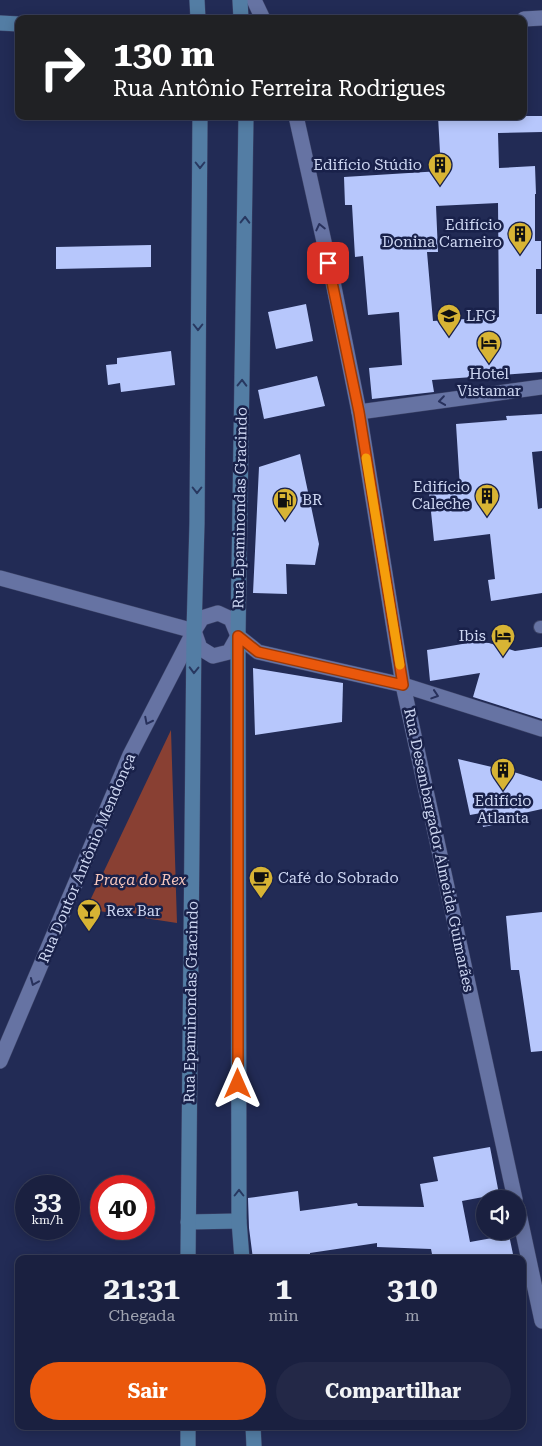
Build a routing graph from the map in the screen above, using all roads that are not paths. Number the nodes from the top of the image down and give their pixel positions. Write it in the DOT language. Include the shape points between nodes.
graph roads {
  1 [pos="197,0"];
  2 [pos="240,0"];
  3 [pos="254,0"];
  4 [pos="198,15"];
  5 [pos="241,15"];
  6 [pos="261,15"];
  7 [pos="542,18"];
  8 [pos="527,19"];
  9 [pos="0,23"];
  10 [pos="15,24"];
  11 [pos="200,120"];
  12 [pos="246,120"];
  13 [pos="297,120"];
  14 [pos="542,387"];
  15 [pos="359,412"];
  16 [pos="0,578"];
  17 [pos="194,631"];
  18 [pos="238,636"];
  19 [pos="403,685"];
  20 [pos="542,729"];
  21 [pos="0,1061"];
  22 [pos="513,1190"];
  23 [pos="239,1221"];
  24 [pos="188,1222"];
  25 [pos="525,1240"];
  26 [pos="188,1255"];
  27 [pos="242,1255"];
  28 [pos="542,1321"];
  29 [pos="188,1430"];
  30 [pos="253,1430"];
  31 [pos="188,1446"];
  32 [pos="254,1446"];
  1 -- 4 [label="street"];
  2 -- 5 [label="street"];
  3 -- 6 [label="street"];
  7 -- 8 [label="street"];
  9 -- 10 [label="street"];
  11 -- 17 [label="street, Rua Epaminondas Gracindo, one-way"];
  18 -- 12 [label="street, Rua Epaminondas Gracindo, one-way"];
  15 -- 13 [label="street, Rua Desembargador Almeida Guimarães, one-way"];
  14 -- 15 [label="street, one-way"];
  15 -- 19 [label="street, Rua Desembargador Almeida Guimarães"];
  16 -- 17 [label="street"];
  17 -- 18 [label="street" via="202,618 218,613 231,619"];
  17 -- 18 [label="street" via="200,648 213,656 229,652"];
  17 -- 21 [label="street, Rua Doutor Antônio Mendonça, one-way" via="130,755"];
  17 -- 24 [label="street, Rua Epaminondas Gracindo, one-way"];
  18 -- 19 [label="street" via="258,652"];
  23 -- 18 [label="street, Rua Epaminondas Gracindo, one-way"];
  19 -- 20 [label="street, one-way"];
  19 -- 22 [label="street, Rua Desembargador Almeida Guimarães"];
  23 -- 24 [label="street"];
  23 -- 27 [label="street, Rua Epaminondas Gracindo"];
  24 -- 26 [label="street, Rua Epaminondas Gracindo"];
  25 -- 28 [label="street"];
  29 -- 31 [label="street"];
  30 -- 32 [label="street"];
}
